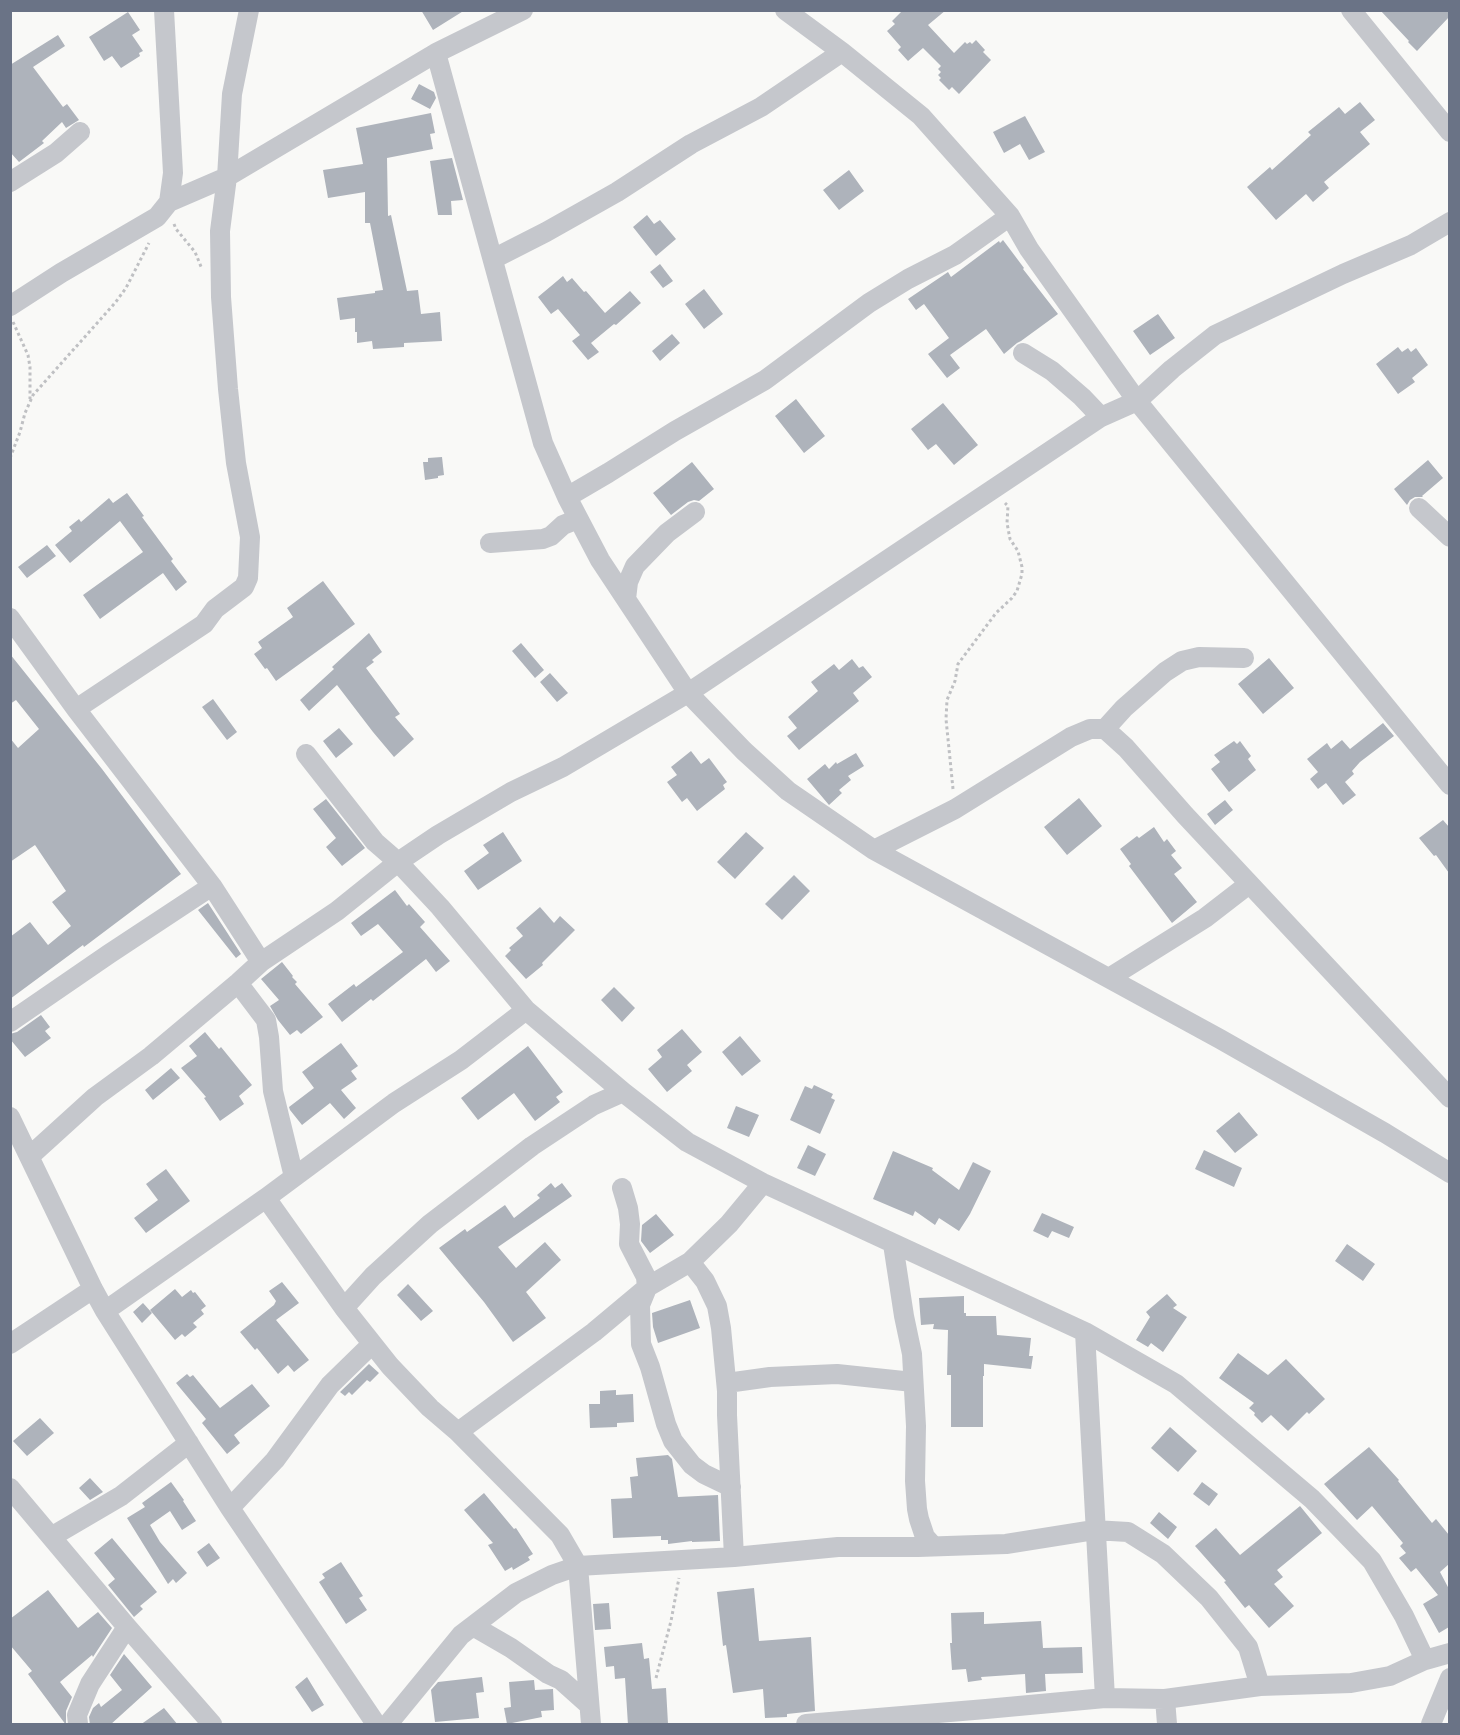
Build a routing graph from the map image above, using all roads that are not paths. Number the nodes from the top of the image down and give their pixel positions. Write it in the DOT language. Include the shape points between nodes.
graph roads {
  1 [pos="164,10"];
  2 [pos="249,10"];
  3 [pos="523,10"];
  4 [pos="785,10"];
  5 [pos="1350,10"];
  6 [pos="842,52"];
  7 [pos="436,54"];
  8 [pos="80,132"];
  9 [pos="1449,132"];
  10 [pos="227,177"];
  11 [pos="10,182"];
  12 [pos="165,208"];
  13 [pos="1010,216"];
  14 [pos="1449,222"];
  15 [pos="493,259"];
  16 [pos="11,306"];
  17 [pos="1023,353"];
  18 [pos="1137,401"];
  19 [pos="1101,417"];
  20 [pos="567,497"];
  21 [pos="1419,508"];
  22 [pos="695,512"];
  23 [pos="578,519"];
  24 [pos="1449,537"];
  25 [pos="490,543"];
  26 [pos="626,599"];
  27 [pos="10,618"];
  28 [pos="1244,658"];
  29 [pos="688,693"];
  30 [pos="76,709"];
  31 [pos="1105,729"];
  32 [pos="306,754"];
  33 [pos="1449,785"];
  34 [pos="874,850"];
  35 [pos="398,862"];
  36 [pos="1249,884"];
  37 [pos="212,886"];
  38 [pos="261,962"];
  39 [pos="1108,978"];
  40 [pos="238,983"];
  41 [pos="526,1010"];
  42 [pos="10,1022"];
  43 [pos="623,1092"];
  44 [pos="1449,1098"];
  45 [pos="10,1117"];
  46 [pos="30,1156"];
  47 [pos="1449,1173"];
  48 [pos="294,1177"];
  49 [pos="764,1183"];
  50 [pos="622,1188"];
  51 [pos="266,1198"];
  52 [pos="893,1244"];
  53 [pos="690,1262"];
  54 [pos="647,1288"];
  55 [pos="93,1289"];
  56 [pos="344,1308"];
  57 [pos="105,1311"];
  58 [pos="1084,1332"];
  59 [pos="10,1344"];
  60 [pos="371,1345"];
  61 [pos="914,1382"];
  62 [pos="727,1383"];
  63 [pos="459,1432"];
  64 [pos="189,1443"];
  65 [pos="730,1487"];
  66 [pos="10,1488"];
  67 [pos="230,1508"];
  68 [pos="1094,1530"];
  69 [pos="51,1537"];
  70 [pos="933,1546"];
  71 [pos="734,1557"];
  72 [pos="578,1566"];
  73 [pos="472,1626"];
  74 [pos="127,1628"];
  75 [pos="1449,1653"];
  76 [pos="1425,1660"];
  77 [pos="1449,1678"];
  78 [pos="1260,1686"];
  79 [pos="1105,1698"];
  80 [pos="1165,1699"];
  81 [pos="589,1705"];
  82 [pos="986,1717"];
  83 [pos="78,1725"];
  84 [pos="212,1725"];
  85 [pos="376,1725"];
  86 [pos="388,1725"];
  87 [pos="591,1725"];
  88 [pos="806,1725"];
  89 [pos="1167,1725"];
  90 [pos="1431,1725"];
  1 -- 12 [label="street" via="173,173"];
  2 -- 10 [label="street" via="232,94"];
  3 -- 7 [label="street"];
  4 -- 6 [label="street"];
  5 -- 9 [label="street"];
  6 -- 13 [label="street" via="921,116"];
  6 -- 15 [label="street" via="761,107"];
  7 -- 10 [label="street"];
  7 -- 15 [label="street"];
  8 -- 11 [label="street" via="56,153"];
  10 -- 12 [label="street"];
  10 -- 30 [label="street" via="220,231 220,297 236,463 250,537 248,578 244,587 215,609 204,624"];
  12 -- 16 [label="street"];
  13 -- 18 [label="street" via="1029,249"];
  13 -- 20 [label="street" via="955,255 869,303 765,380"];
  14 -- 18 [label="street" via="1412,245 1215,335"];
  15 -- 20 [label="street" via="543,443"];
  17 -- 19 [label="street" via="1052,371"];
  18 -- 19 [label="street"];
  18 -- 33 [label="street"];
  19 -- 29 [label="street"];
  20 -- 23 [label="street"];
  21 -- 24 [label="street"];
  22 -- 26 [label="street" via="667,533 635,566 627,582"];
  23 -- 25 [label="street" via="543,539"];
  23 -- 26 [label="street"];
  26 -- 29 [label="street"];
  27 -- 30 [label="street"];
  28 -- 31 [label="street" via="1199,657 1182,661 1124,708"];
  29 -- 34 [label="street" via="788,791"];
  29 -- 35 [label="street" via="563,767 475,813"];
  30 -- 37 [label="street"];
  31 -- 34 [label="street" via="1090,729 1071,737 955,809"];
  31 -- 36 [label="street"];
  32 -- 35 [label="street" via="375,842"];
  34 -- 39 [label="street"];
  35 -- 38 [label="street" via="337,911"];
  35 -- 41 [label="street"];
  36 -- 39 [label="street" via="1205,918"];
  36 -- 44 [label="street"];
  37 -- 38 [label="street"];
  37 -- 42 [label="street"];
  38 -- 40 [label="street"];
  39 -- 47 [label="street"];
  40 -- 46 [label="street" via="95,1097"];
  40 -- 48 [label="street" via="266,1020 273,1091"];
  41 -- 43 [label="street"];
  41 -- 48 [label="street"];
  43 -- 49 [label="street" via="687,1142"];
  43 -- 56 [label="street" via="594,1105 532,1146 430,1224"];
  45 -- 46 [label="street"];
  46 -- 55 [label="street"];
  48 -- 51 [label="street"];
  49 -- 52 [label="street"];
  49 -- 53 [label="street"];
  50 -- 54 [label="street" via="630,1224 629,1244 646,1277"];
  51 -- 56 [label="street"];
  51 -- 57 [label="street"];
  52 -- 58 [label="street"];
  52 -- 61 [label="street"];
  53 -- 54 [label="street"];
  53 -- 62 [label="street" via="717,1306"];
  54 -- 63 [label="street"];
  54 -- 65 [label="street" via="640,1305 641,1344 666,1424 692,1465"];
  55 -- 57 [label="street"];
  55 -- 59 [label="street"];
  56 -- 60 [label="street"];
  57 -- 64 [label="street"];
  58 -- 68 [label="street"];
  58 -- 76 [label="street" via="1176,1384 1312,1499 1372,1561"];
  60 -- 63 [label="street" via="430,1408"];
  60 -- 67 [label="street" via="330,1385 275,1460"];
  61 -- 62 [label="street" via="837,1374"];
  61 -- 70 [label="street" via="917,1509 925,1537"];
  62 -- 65 [label="street"];
  63 -- 72 [label="street" via="560,1536"];
  64 -- 67 [label="street"];
  64 -- 69 [label="street" via="121,1496"];
  65 -- 71 [label="street"];
  66 -- 69 [label="street"];
  67 -- 85 [label="street"];
  68 -- 70 [label="street" via="1006,1544"];
  68 -- 78 [label="street" via="1128,1532 1163,1554 1209,1598 1248,1647"];
  68 -- 79 [label="street"];
  69 -- 74 [label="street"];
  70 -- 71 [label="street" via="838,1547"];
  71 -- 72 [label="street"];
  72 -- 73 [label="street" via="516,1593"];
  72 -- 81 [label="street"];
  73 -- 81 [label="street" via="561,1680"];
  73 -- 86 [label="street"];
  74 -- 83 [label="street" via="90,1684 77,1715"];
  74 -- 84 [label="street"];
  75 -- 76 [label="street"];
  76 -- 78 [label="street" via="1390,1676 1351,1683"];
  77 -- 90 [label="street"];
  78 -- 80 [label="street"];
  79 -- 80 [label="street"];
  79 -- 82 [label="street"];
  80 -- 89 [label="street"];
  81 -- 87 [label="street"];
  82 -- 88 [label="street"];
}
